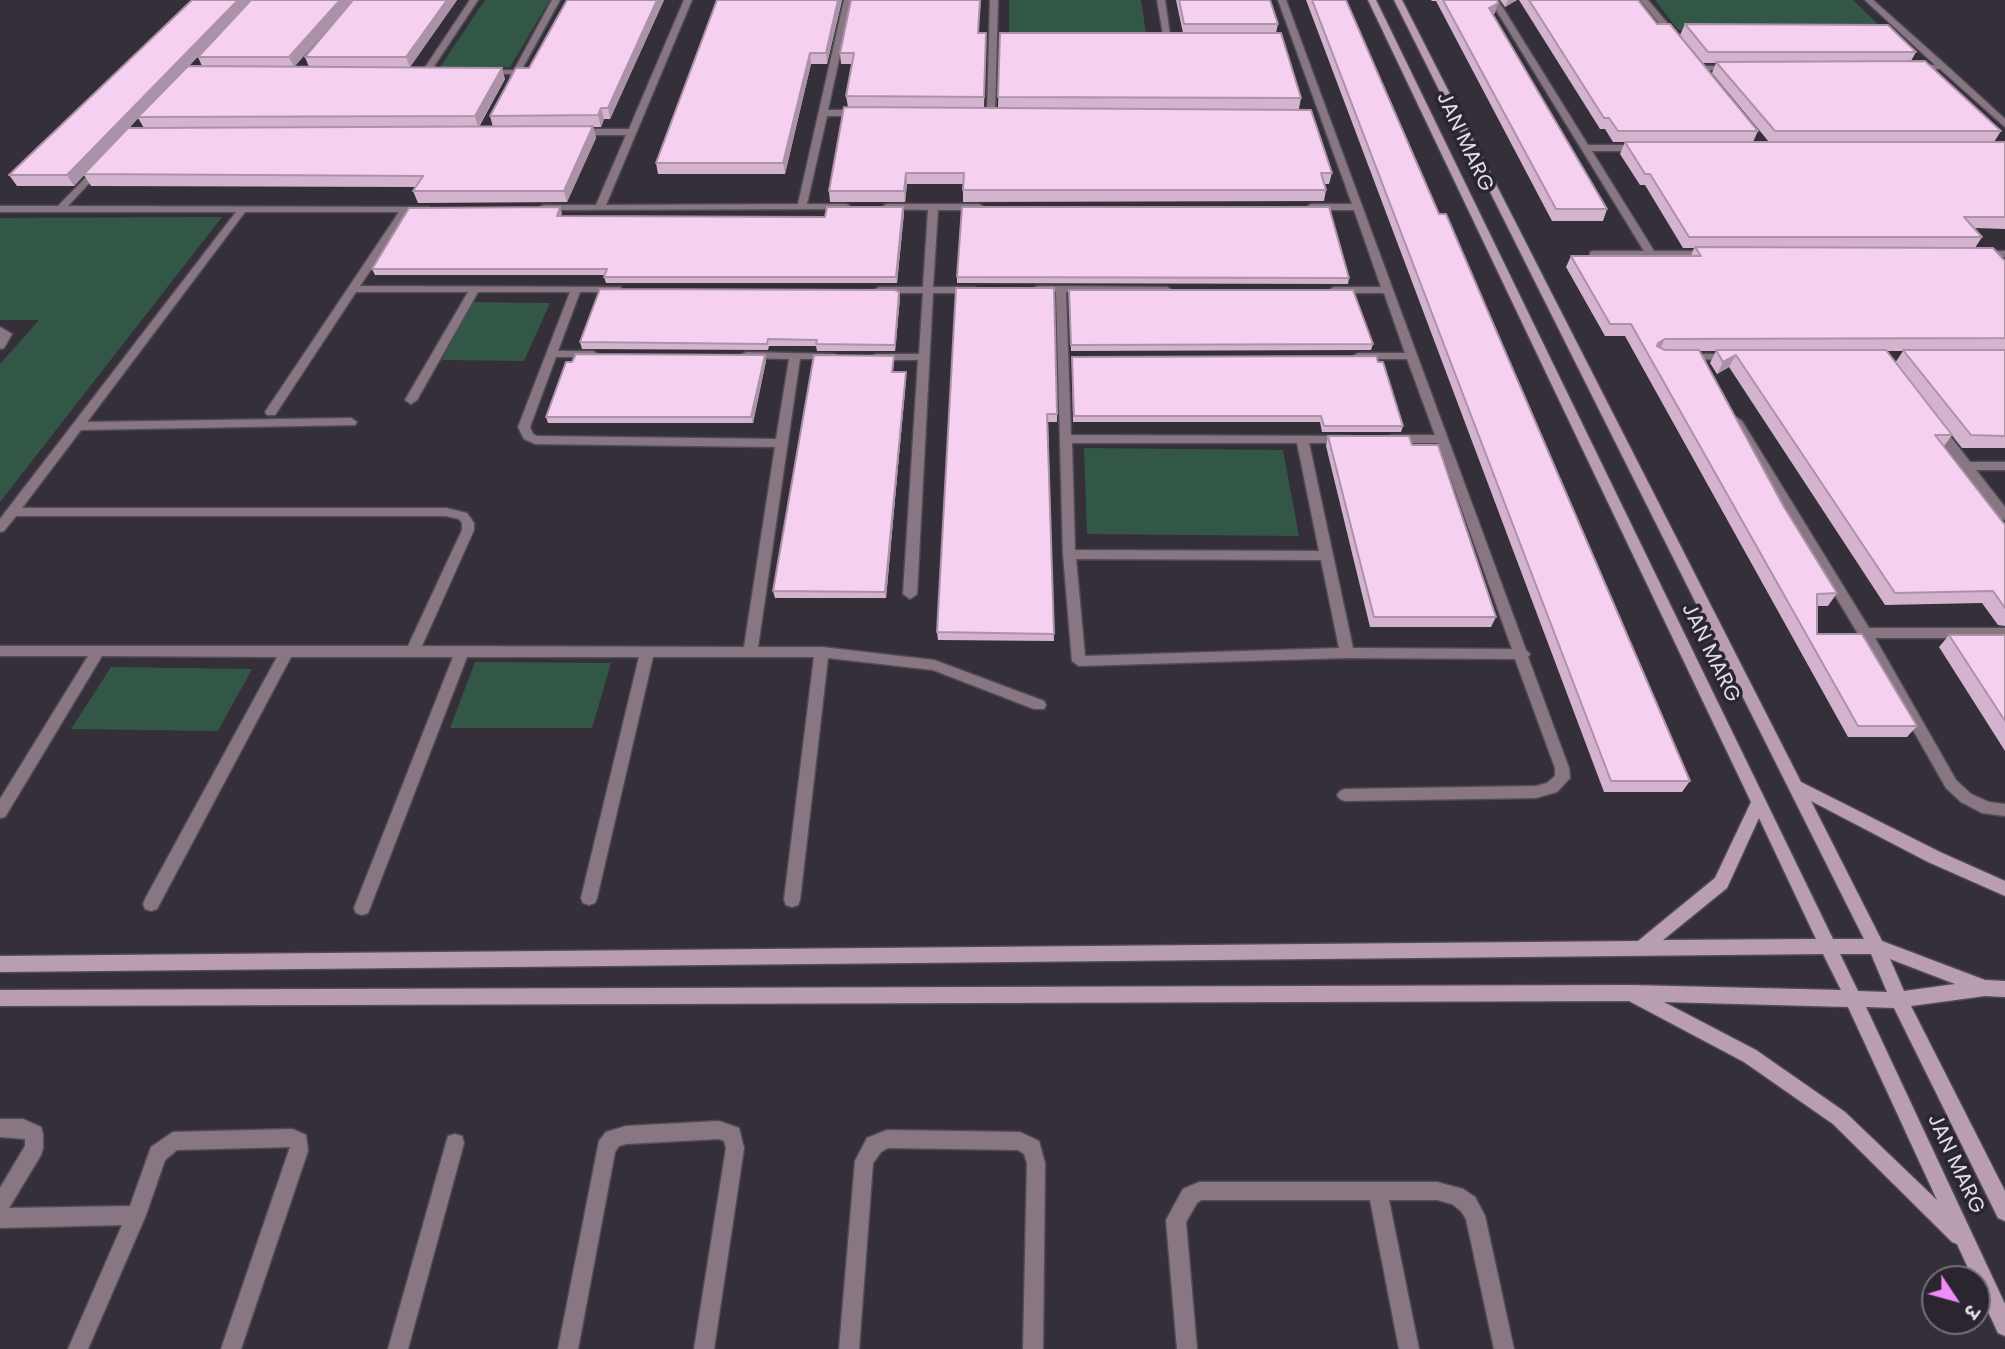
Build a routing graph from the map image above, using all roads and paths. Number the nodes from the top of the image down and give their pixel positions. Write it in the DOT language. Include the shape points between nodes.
graph roads {
  1 [pos="474,0"];
  2 [pos="556,0"];
  3 [pos="688,0"];
  4 [pos="848,0"];
  5 [pos="994,0"];
  6 [pos="1161,0"];
  7 [pos="1282,0"];
  8 [pos="1372,0"];
  9 [pos="1398,0"];
  10 [pos="1493,0"];
  11 [pos="1644,0"];
  12 [pos="1869,0"];
  13 [pos="993,39"];
  14 [pos="1007,39"];
  15 [pos="1155,40"];
  16 [pos="1168,40"];
  17 [pos="1181,40"];
  18 [pos="1684,48"];
  19 [pos="1692,58"];
  20 [pos="1943,67"];
  21 [pos="1700,68"];
  22 [pos="1740,68"];
  23 [pos="1903,68"];
  24 [pos="413,72"];
  25 [pos="426,72"];
  26 [pos="439,72"];
  27 [pos="478,72"];
  28 [pos="517,72"];
  29 [pos="1708,78"];
  30 [pos="510,84"];
  31 [pos="823,113"];
  32 [pos="875,113"];
  33 [pos="978,113"];
  34 [pos="991,113"];
  35 [pos="1005,113"];
  36 [pos="1310,115"];
  37 [pos="1324,115"];
  38 [pos="2005,124"];
  39 [pos="565,132"];
  40 [pos="632,132"];
  41 [pos="1586,148"];
  42 [pos="1655,148"];
  43 [pos="104,162"];
  44 [pos="600,207"];
  45 [pos="933,207"];
  46 [pos="988,207"];
  47 [pos="1303,207"];
  48 [pos="1358,207"];
  49 [pos="61,208"];
  50 [pos="531,208"];
  51 [pos="802,208"];
  52 [pos="855,208"];
  53 [pos="881,208"];
  54 [pos="0,209"];
  55 [pos="406,209"];
  56 [pos="434,209"];
  57 [pos="242,210"];
  58 [pos="1594,254"];
  59 [pos="1651,254"];
  60 [pos="1719,254"];
  61 [pos="1964,254"];
  62 [pos="2005,254"];
  63 [pos="354,289"];
  64 [pos="475,289"];
  65 [pos="576,289"];
  66 [pos="630,289"];
  67 [pos="1021,289"];
  68 [pos="1061,289"];
  69 [pos="860,290"];
  70 [pos="928,290"];
  71 [pos="981,290"];
  72 [pos="1184,290"];
  73 [pos="1320,290"];
  74 [pos="1389,290"];
  75 [pos="0,330"];
  76 [pos="0,346"];
  77 [pos="552,354"];
  78 [pos="606,354"];
  79 [pos="727,355"];
  80 [pos="795,356"];
  81 [pos="846,356"];
  82 [pos="859,356"];
  83 [pos="1343,356"];
  84 [pos="1413,356"];
  85 [pos="924,357"];
  86 [pos="1077,357"];
  87 [pos="1672,357"];
  88 [pos="1750,357"];
  89 [pos="1063,358"];
  90 [pos="411,400"];
  91 [pos="1726,403"];
  92 [pos="1924,411"];
  93 [pos="271,412"];
  94 [pos="351,422"];
  95 [pos="78,426"];
  96 [pos="1065,439"];
  97 [pos="1302,439"];
  98 [pos="1354,439"];
  99 [pos="1379,439"];
  100 [pos="1443,439"];
  101 [pos="782,443"];
  102 [pos="1967,466"];
  103 [pos="2005,466"];
  104 [pos="12,512"];
  105 [pos="2005,516"];
  106 [pos="0,528"];
  107 [pos="1069,554"];
  108 [pos="1327,556"];
  109 [pos="910,594"];
  110 [pos="2005,633"];
  111 [pos="1865,634"];
  112 [pos="0,651"];
  113 [pos="287,651"];
  114 [pos="413,651"];
  115 [pos="462,651"];
  116 [pos="98,652"];
  117 [pos="647,652"];
  118 [pos="750,652"];
  119 [pos="822,652"];
  120 [pos="1347,653"];
  121 [pos="1523,654"];
  122 [pos="1039,705"];
  123 [pos="1795,786"];
  124 [pos="1345,795"];
  125 [pos="1758,803"];
  126 [pos="2005,810"];
  127 [pos="0,812"];
  128 [pos="2005,889"];
  129 [pos="589,898"];
  130 [pos="792,900"];
  131 [pos="152,904"];
  132 [pos="362,908"];
  133 [pos="1827,946"];
  134 [pos="1876,946"];
  135 [pos="1642,948"];
  136 [pos="0,964"];
  137 [pos="1984,988"];
  138 [pos="2005,989"];
  139 [pos="1629,993"];
  140 [pos="0,998"];
  141 [pos="1853,998"];
  142 [pos="1899,1000"];
  143 [pos="0,1128"];
  144 [pos="455,1143"];
  145 [pos="1378,1192"];
  146 [pos="0,1206"];
  147 [pos="2005,1211"];
  148 [pos="136,1215"];
  149 [pos="0,1218"];
  150 [pos="1966,1242"];
  151 [pos="2005,1326"];
  152 [pos="78,1349"];
  153 [pos="231,1349"];
  154 [pos="398,1349"];
  155 [pos="568,1349"];
  156 [pos="704,1349"];
  157 [pos="849,1349"];
  158 [pos="1033,1349"];
  159 [pos="1187,1349"];
  160 [pos="1409,1349"];
  161 [pos="1504,1349"];
  1 -- 25 [label="street"];
  2 -- 28 [label="street"];
  3 -- 40 [label="street"];
  4 -- 31 [label="street"];
  5 -- 13 [label="street"];
  6 -- 16 [label="street"];
  7 -- 37 [label="street" via="1290,39"];
  8 -- 125 [label="main road, JAN MARG"];
  9 -- 123 [label="main road"];
  10 -- 41 [label="street"];
  11 -- 18 [label="street"];
  12 -- 20 [label="street"];
  13 -- 14 [label="street"];
  13 -- 34 [label="street"];
  15 -- 16 [label="street"];
  16 -- 17 [label="street"];
  19 -- 21 [label="street"];
  20 -- 23 [label="street"];
  20 -- 38 [label="street"];
  21 -- 22 [label="street"];
  21 -- 29 [label="street"];
  24 -- 25 [label="street"];
  25 -- 26 [label="street"];
  27 -- 28 [label="street"];
  28 -- 30 [label="street"];
  31 -- 32 [label="street"];
  31 -- 51 [label="street"];
  33 -- 34 [label="street"];
  34 -- 35 [label="street"];
  36 -- 37 [label="street"];
  37 -- 48 [label="street"];
  39 -- 40 [label="street"];
  40 -- 44 [label="street"];
  41 -- 42 [label="street"];
  41 -- 59 [label="street"];
  43 -- 49 [label="street"];
  44 -- 50 [label="street"];
  44 -- 51 [label="street"];
  45 -- 46 [label="street"];
  45 -- 53 [label="street"];
  45 -- 70 [label="street"];
  47 -- 48 [label="street"];
  48 -- 74 [label="street"];
  49 -- 54 [label="street"];
  49 -- 57 [label="street"];
  51 -- 52 [label="street"];
  55 -- 56 [label="street"];
  55 -- 57 [label="street"];
  55 -- 63 [label="street"];
  57 -- 95 [label="street"];
  58 -- 59 [label="street"];
  59 -- 60 [label="street"];
  61 -- 62 [label="street"];
  63 -- 64 [label="street"];
  63 -- 93 [label="street"];
  64 -- 65 [label="street"];
  64 -- 90 [label="street"];
  65 -- 66 [label="street"];
  65 -- 77 [label="street"];
  67 -- 68 [label="street"];
  68 -- 72 [label="street"];
  68 -- 89 [label="street"];
  69 -- 70 [label="street"];
  70 -- 71 [label="street"];
  70 -- 85 [label="street"];
  73 -- 74 [label="street"];
  74 -- 84 [label="street"];
  75 -- 76 [label="street" via="7,334"];
  77 -- 78 [label="street"];
  77 -- 101 [label="street" via="524,427 535,440"];
  79 -- 80 [label="street"];
  80 -- 81 [label="street"];
  80 -- 101 [label="street"];
  82 -- 85 [label="street"];
  83 -- 84 [label="street"];
  84 -- 100 [label="street"];
  85 -- 109 [label="street"];
  86 -- 89 [label="street"];
  87 -- 88 [label="street" via="1701,362"];
  89 -- 96 [label="street"];
  91 -- 111 [label="street"];
  92 -- 102 [label="street"];
  94 -- 95 [label="street"];
  95 -- 104 [label="street"];
  96 -- 97 [label="street"];
  96 -- 107 [label="street"];
  97 -- 98 [label="street"];
  97 -- 108 [label="street"];
  99 -- 100 [label="street"];
  100 -- 121 [label="street"];
  101 -- 118 [label="street"];
  102 -- 103 [label="street"];
  102 -- 105 [label="street"];
  104 -- 106 [label="street"];
  104 -- 114 [label="street" via="446,512 463,516 468,530"];
  107 -- 108 [label="street"];
  107 -- 120 [label="street" via="1079,661"];
  108 -- 120 [label="street"];
  110 -- 111 [label="street"];
  111 -- 126 [label="street" via="1951,784 1966,798"];
  112 -- 116 [label="street"];
  113 -- 114 [label="street"];
  113 -- 116 [label="street"];
  113 -- 131 [label="street"];
  114 -- 115 [label="street"];
  115 -- 117 [label="street"];
  115 -- 132 [label="street"];
  116 -- 127 [label="street"];
  117 -- 118 [label="street"];
  117 -- 129 [label="street"];
  118 -- 119 [label="street"];
  119 -- 122 [label="street" via="934,665"];
  119 -- 130 [label="street"];
  120 -- 121 [label="street"];
  121 -- 124 [label="street" via="1562,768 1563,778 1552,788"];
  123 -- 128 [label="main road"];
  123 -- 134 [label="main road"];
  125 -- 133 [label="main road, JAN MARG"];
  125 -- 135 [label="main road" via="1721,883"];
  133 -- 134 [label="main road"];
  133 -- 135 [label="main road"];
  133 -- 141 [label="main road, JAN MARG"];
  134 -- 137 [label="main road"];
  134 -- 142 [label="main road"];
  135 -- 136 [label="main road"];
  137 -- 138 [label="main road"];
  137 -- 142 [label="main road"];
  139 -- 140 [label="main road"];
  139 -- 141 [label="main road"];
  139 -- 150 [label="main road" via="1750,1056 1839,1118"];
  141 -- 142 [label="main road"];
  141 -- 150 [label="main road, JAN MARG"];
  142 -- 147 [label="main road"];
  143 -- 146 [label="street" via="23,1128 34,1134 34,1148"];
  144 -- 154 [label="street"];
  145 -- 159 [label="street" via="1199,1191 1190,1196 1176,1220"];
  145 -- 160 [label="street"];
  145 -- 161 [label="street" via="1437,1191 1468,1204 1475,1216"];
  148 -- 149 [label="street"];
  148 -- 152 [label="street"];
  148 -- 153 [label="street" via="158,1154 173,1141 292,1138 299,1142"];
  150 -- 151 [label="main road, JAN MARG"];
  155 -- 156 [label="street" via="606,1148 612,1139 719,1130 732,1135 735,1148"];
  157 -- 158 [label="street" via="864,1161 874,1146 887,1139 1020,1142 1032,1148 1036,1163"];
}
